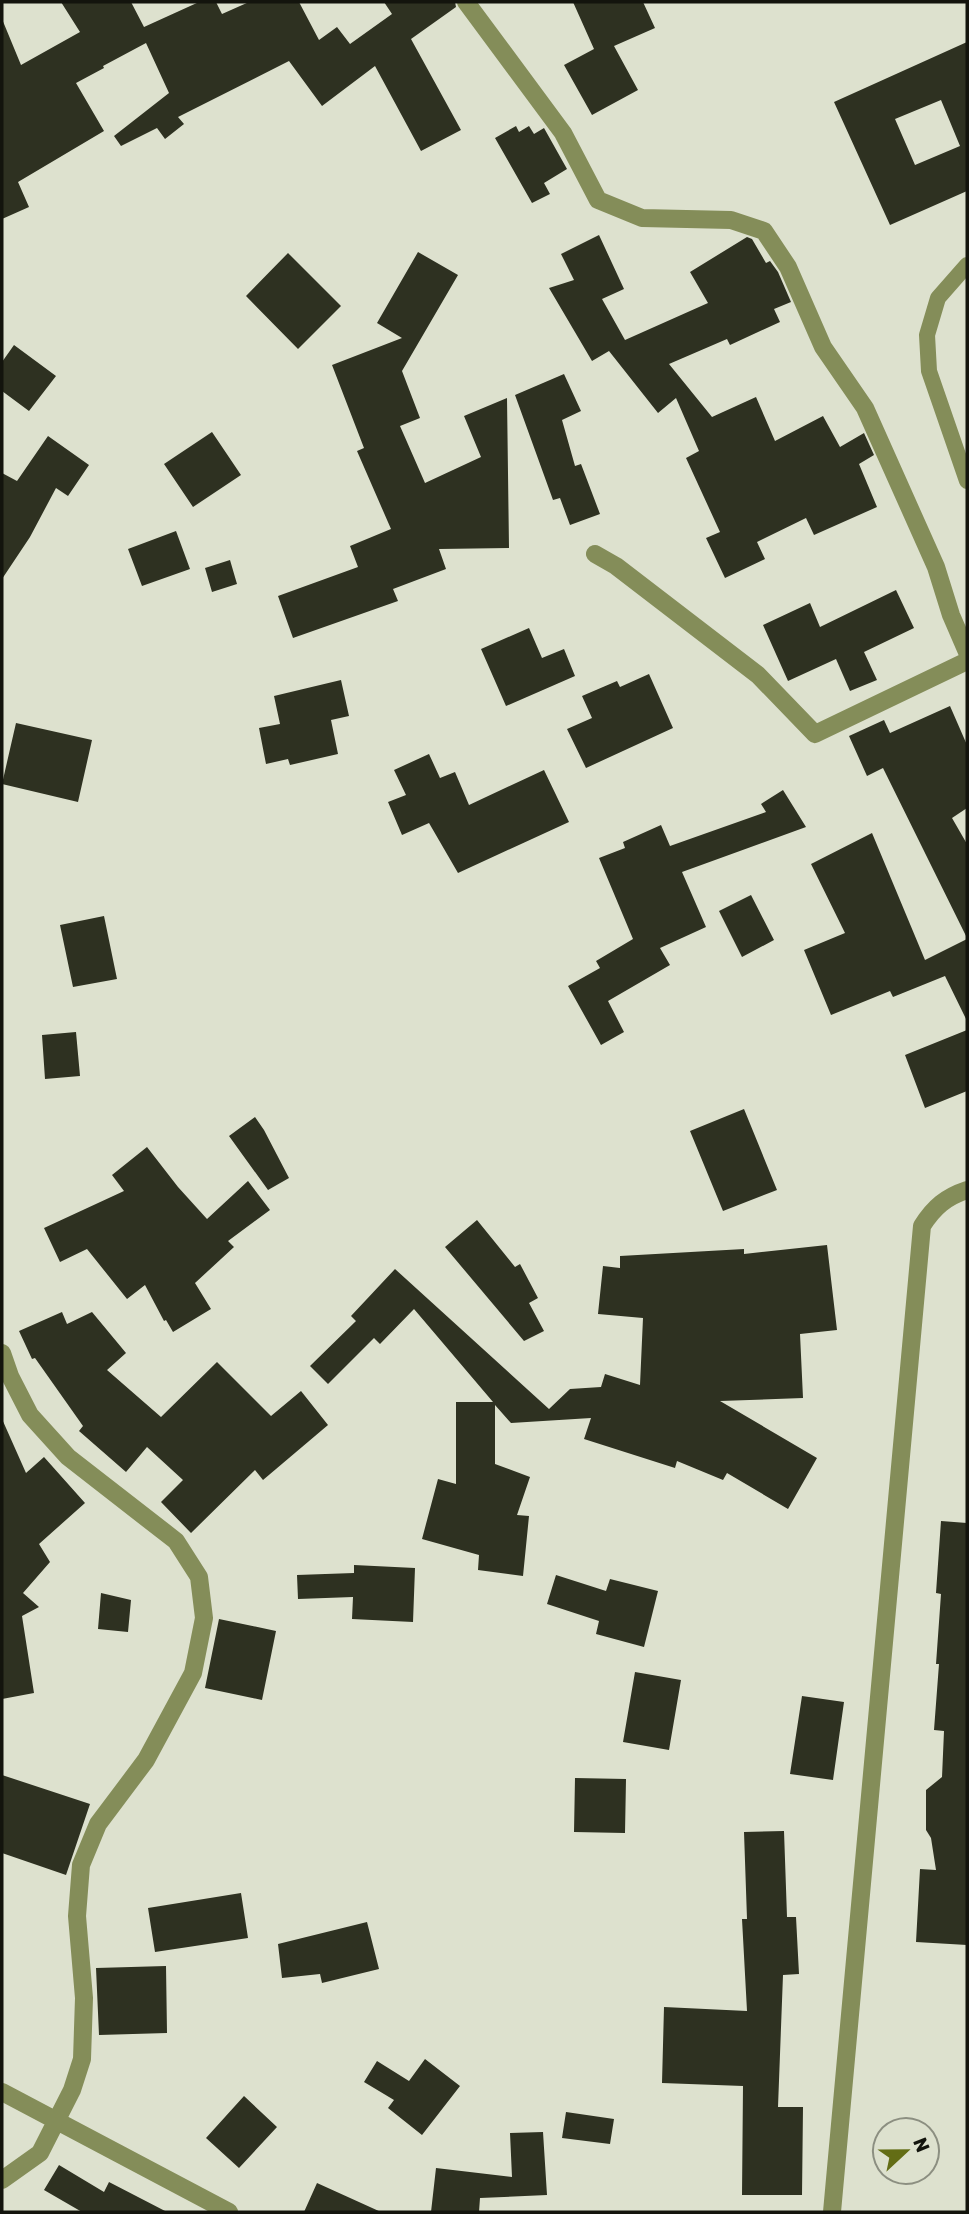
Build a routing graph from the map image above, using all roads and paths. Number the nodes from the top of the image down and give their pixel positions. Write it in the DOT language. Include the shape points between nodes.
graph roads {
  1 [pos="466,2"];
  2 [pos="967,265"];
  3 [pos="967,481"];
  4 [pos="595,554"];
  5 [pos="967,652"];
  6 [pos="967,661"];
  7 [pos="967,1190"];
  8 [pos="2,1353"];
  9 [pos="2,2092"];
  10 [pos="57,2120"];
  11 [pos="2,2180"];
  12 [pos="229,2212"];
  13 [pos="832,2212"];
  1 -- 5 [label="street" via="563,133 598,200 642,218 731,220 764,231 788,267 823,346 864,408 936,566"];
  2 -- 3 [label="lane" via="938,298 927,335 929,371"];
  4 -- 6 [label="street" via="758,675 815,734"];
  7 -- 13 [label="street" via="942,1201 922,1226"];
  8 -- 10 [label="street" via="30,1415 68,1457 176,1541 199,1577 204,1618 193,1673 146,1760 98,1824 81,1866 77,1916 84,1998 82,2059"];
  9 -- 10 [label="street"];
  10 -- 11 [label="street" via="40,2153"];
  10 -- 12 [label="street"];
}
